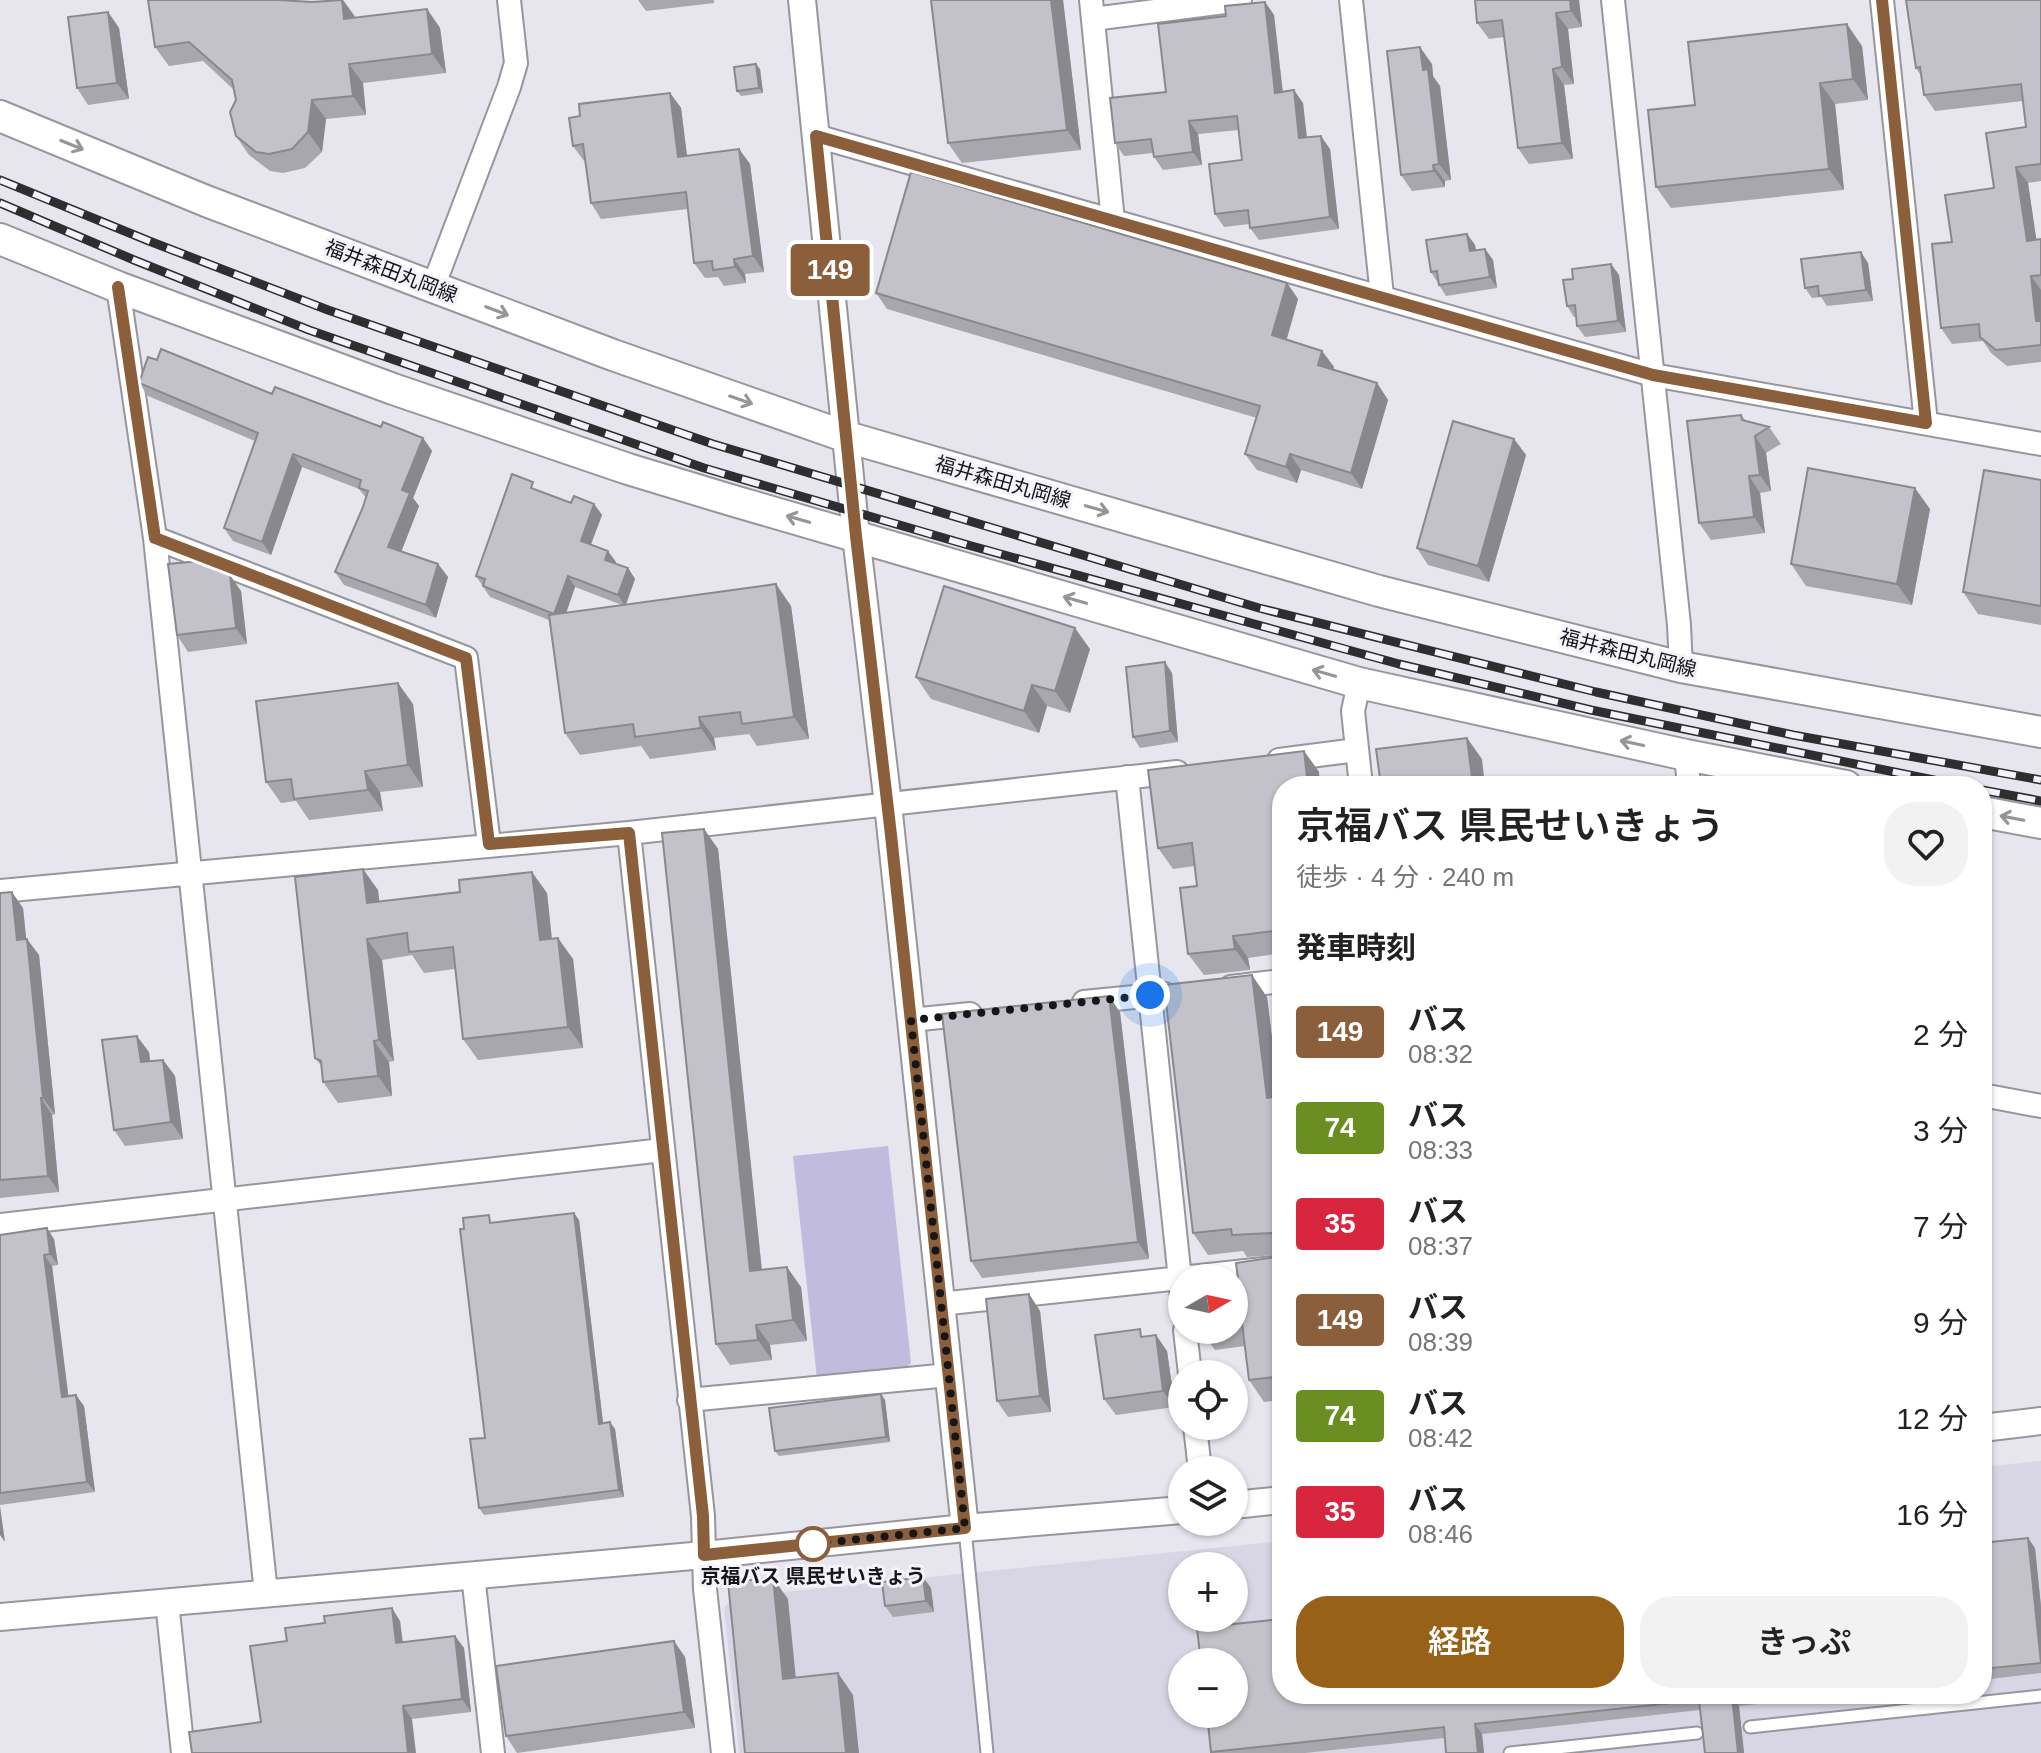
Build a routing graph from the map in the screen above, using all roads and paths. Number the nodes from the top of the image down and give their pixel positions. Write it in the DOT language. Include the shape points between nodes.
graph roads {
  1 [pos="509,0"];
  2 [pos="802,0"];
  3 [pos="1240,0"];
  4 [pos="1351,0"];
  5 [pos="1613,0"];
  6 [pos="1882,0"];
  7 [pos="1092,9"];
  8 [pos="0,108"];
  9 [pos="0,116"];
  10 [pos="816,136"];
  11 [pos="1113,221"];
  12 [pos="0,239"];
  13 [pos="118,287"];
  14 [pos="433,287"];
  15 [pos="1382,296"];
  16 [pos="1653,375"];
  17 [pos="1926,423"];
  18 [pos="847,437"];
  19 [pos="2041,444"];
  20 [pos="856,536"];
  21 [pos="155,538"];
  22 [pos="1681,667"];
  23 [pos="1359,683"];
  24 [pos="2041,732"];
  25 [pos="1357,750"];
  26 [pos="1686,755"];
  27 [pos="1265,761"];
  28 [pos="1204,768"];
  29 [pos="1360,776"];
  30 [pos="1688,776"];
  31 [pos="1794,776"];
  32 [pos="1127,777"];
  33 [pos="888,804"];
  34 [pos="1992,814"];
  35 [pos="2041,823"];
  36 [pos="629,833"];
  37 [pos="489,844"];
  38 [pos="191,872"];
  39 [pos="0,891"];
  40 [pos="1272,982"];
  41 [pos="1209,989"];
  42 [pos="1180,992"];
  43 [pos="1150,995"];
  44 [pos="1061,1005"];
  45 [pos="986,1012"];
  46 [pos="911,1020"];
  47 [pos="1992,1097"];
  48 [pos="2041,1106"];
  49 [pos="663,1150"];
  50 [pos="225,1198"];
  51 [pos="0,1225"];
  52 [pos="1178,1264"];
  53 [pos="1272,1269"];
  54 [pos="1248,1274"];
  55 [pos="1168,1289"];
  56 [pos="940,1304"];
  57 [pos="949,1375"];
  58 [pos="689,1400"];
  59 [pos="2041,1421"];
  60 [pos="1992,1427"];
  61 [pos="1272,1501"];
  62 [pos="1248,1504"];
  63 [pos="1168,1511"];
  64 [pos="965,1528"];
  65 [pos="704,1555"];
  66 [pos="473,1575"];
  67 [pos="266,1593"];
  68 [pos="167,1602"];
  69 [pos="0,1617"];
  70 [pos="2041,1696"];
  71 [pos="1992,1701"];
  72 [pos="1966,1704"];
  73 [pos="1750,1727"];
  74 [pos="1697,1733"];
  75 [pos="183,1753"];
  76 [pos="493,1753"];
  77 [pos="723,1753"];
  78 [pos="987,1753"];
  79 [pos="1510,1753"];
  1 -- 14 [label="street" via="516,63"];
  2 -- 10 [label="street"];
  3 -- 7 [label="street"];
  4 -- 15 [label="street"];
  5 -- 16 [label="street"];
  6 -- 17 [label="street"];
  7 -- 11 [label="street"];
  8 -- 9 [label="street"];
  9 -- 14 [label="main road, 福井森田丸岡線, one-way"];
  10 -- 11 [label="street"];
  10 -- 18 [label="street"];
  11 -- 15 [label="street"];
  12 -- 13 [label="main road"];
  20 -- 13 [label="main road, one-way" via="628,469"];
  13 -- 21 [label="street"];
  14 -- 18 [label="main road, 福井森田丸岡線, one-way"];
  15 -- 16 [label="street"];
  16 -- 17 [label="street"];
  16 -- 22 [label="street"];
  17 -- 19 [label="street"];
  18 -- 20 [label="street"];
  18 -- 22 [label="main road, 福井森田丸岡線, one-way" via="1379,591"];
  23 -- 20 [label="main road, one-way"];
  20 -- 33 [label="street"];
  21 -- 37 [label="street" via="466,658"];
  21 -- 38 [label="street"];
  22 -- 24 [label="main road, 福井森田丸岡線"];
  23 -- 25 [label="street" via="1353,711"];
  26 -- 23 [label="main road, one-way"];
  25 -- 27 [label="street"];
  25 -- 29 [label="street"];
  26 -- 30 [label="street"];
  26 -- 31 [label="main road"];
  28 -- 32 [label="street"];
  32 -- 33 [label="street"];
  32 -- 43 [label="street"];
  33 -- 36 [label="street"];
  33 -- 46 [label="street"];
  35 -- 34 [label="main road, one-way"];
  36 -- 37 [label="street"];
  36 -- 49 [label="street"];
  37 -- 38 [label="street"];
  38 -- 39 [label="street"];
  38 -- 50 [label="street"];
  40 -- 41 [label="street"];
  42 -- 43 [label="street"];
  43 -- 44 [label="street"];
  43 -- 52 [label="street"];
  45 -- 46 [label="street"];
  46 -- 56 [label="street"];
  47 -- 48 [label="street"];
  49 -- 50 [label="street"];
  49 -- 58 [label="street"];
  50 -- 51 [label="street"];
  50 -- 67 [label="street"];
  53 -- 54 [label="street"];
  55 -- 56 [label="street"];
  56 -- 57 [label="street"];
  57 -- 58 [label="street"];
  57 -- 64 [label="street"];
  58 -- 65 [label="street"];
  59 -- 60 [label="street"];
  61 -- 62 [label="street"];
  63 -- 64 [label="street"];
  64 -- 65 [label="street"];
  64 -- 78 [label="lane"];
  65 -- 66 [label="street"];
  65 -- 77 [label="street"];
  66 -- 67 [label="street"];
  66 -- 76 [label="street"];
  67 -- 68 [label="street"];
  68 -- 69 [label="street"];
  68 -- 75 [label="street"];
  70 -- 71 [label="lane"];
  72 -- 73 [label="lane"];
  74 -- 79 [label="lane"];
}
